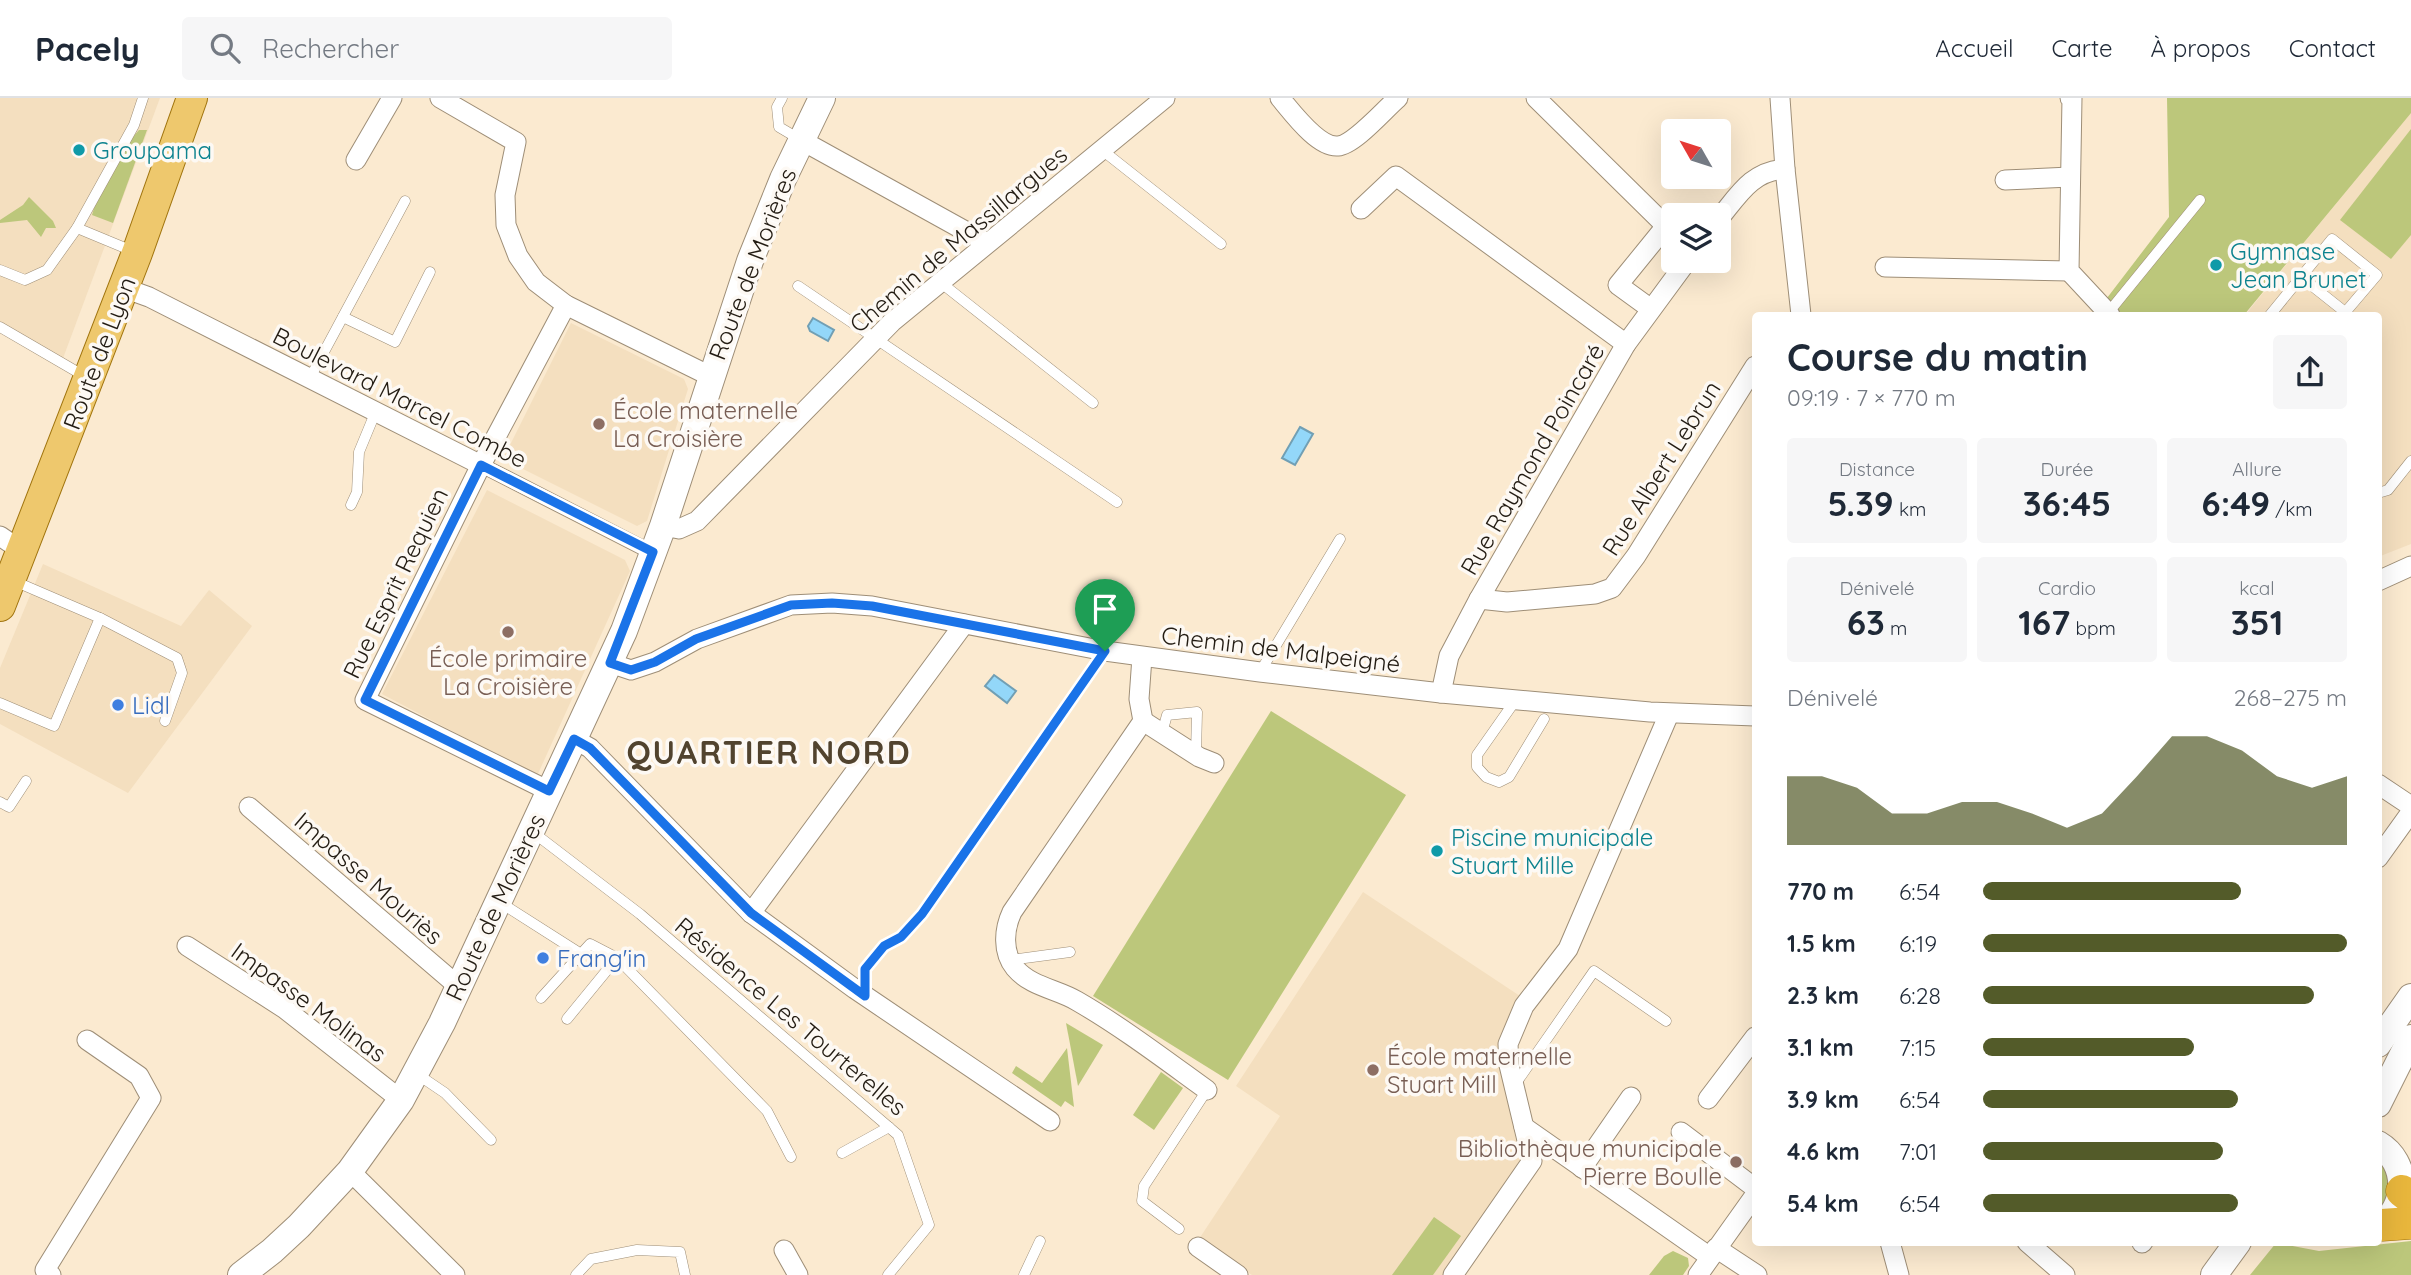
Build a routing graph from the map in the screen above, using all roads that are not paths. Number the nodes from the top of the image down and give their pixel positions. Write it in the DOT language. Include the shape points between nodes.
graph roads {
  1 [pos="143,98"];
  2 [pos="192,98"];
  3 [pos="392,98"];
  4 [pos="440,98"];
  5 [pos="782,98"];
  6 [pos="822,98"];
  7 [pos="1165,98"];
  8 [pos="1280,98"];
  9 [pos="1398,98"];
  10 [pos="1536,98"];
  11 [pos="1780,98"];
  12 [pos="2071,98"];
  13 [pos="801,140"];
  14 [pos="1102,149"];
  15 [pos="356,160"];
  16 [pos="1785,169"];
  17 [pos="2070,177"];
  18 [pos="2005,180"];
  19 [pos="2200,200"];
  20 [pos="405,201"];
  21 [pos="1731,204"];
  22 [pos="1361,209"];
  23 [pos="77,228"];
  24 [pos="987,243"];
  25 [pos="1221,244"];
  26 [pos="137,253"];
  27 [pos="1885,267"];
  28 [pos="0,270"];
  29 [pos="2069,271"];
  30 [pos="430,272"];
  31 [pos="1678,273"];
  32 [pos="2301,277"];
  33 [pos="940,282"];
  34 [pos="798,286"];
  35 [pos="124,288"];
  36 [pos="566,305"];
  37 [pos="1651,309"];
  38 [pos="1801,312"];
  39 [pos="2107,312"];
  40 [pos="2111,312"];
  41 [pos="2276,312"];
  42 [pos="2342,312"];
  43 [pos="2346,312"];
  44 [pos="343,317"];
  45 [pos="0,327"];
  46 [pos="876,338"];
  47 [pos="1626,344"];
  48 [pos="1752,371"];
  49 [pos="710,376"];
  50 [pos="310,378"];
  51 [pos="89,379"];
  52 [pos="1093,403"];
  53 [pos="376,411"];
  54 [pos="2411,461"];
  55 [pos="481,465"];
  56 [pos="2382,492"];
  57 [pos="1117,502"];
  58 [pos="351,505"];
  59 [pos="663,526"];
  60 [pos="1339,539"];
  61 [pos="11,543"];
  62 [pos="653,552"];
  63 [pos="2411,566"];
  64 [pos="2382,579"];
  65 [pos="5,593"];
  66 [pos="1479,599"];
  67 [pos="100,618"];
  68 [pos="964,624"];
  69 [pos="1105,651"];
  70 [pos="1142,657"];
  71 [pos="610,663"];
  72 [pos="1260,672"];
  73 [pos="1441,693"];
  74 [pos="1516,700"];
  75 [pos="0,703"];
  76 [pos="1669,714"];
  77 [pos="1752,716"];
  78 [pos="1544,719"];
  79 [pos="165,721"];
  80 [pos="1143,721"];
  81 [pos="1162,733"];
  82 [pos="574,739"];
  83 [pos="1205,759"];
  84 [pos="26,781"];
  85 [pos="2382,786"];
  86 [pos="549,791"];
  87 [pos="0,802"];
  88 [pos="2411,806"];
  89 [pos="249,807"];
  90 [pos="2411,812"];
  91 [pos="531,830"];
  92 [pos="2382,852"];
  93 [pos="498,901"];
  94 [pos="751,913"];
  95 [pos="187,946"];
  96 [pos="1070,951"];
  97 [pos="581,954"];
  98 [pos="617,958"];
  99 [pos="1011,960"];
  100 [pos="458,986"];
  101 [pos="865,996"];
  102 [pos="2411,997"];
  103 [pos="541,998"];
  104 [pos="567,1019"];
  105 [pos="1667,1021"];
  106 [pos="2382,1038"];
  107 [pos="2411,1038"];
  108 [pos="87,1040"];
  109 [pos="1752,1041"];
  110 [pos="417,1074"];
  111 [pos="1514,1086"];
  112 [pos="1207,1090"];
  113 [pos="2382,1096"];
  114 [pos="1630,1097"];
  115 [pos="1708,1099"];
  116 [pos="401,1100"];
  117 [pos="1050,1121"];
  118 [pos="889,1126"];
  119 [pos="1524,1127"];
  120 [pos="1681,1132"];
  121 [pos="491,1140"];
  122 [pos="2382,1147"];
  123 [pos="842,1153"];
  124 [pos="791,1157"];
  125 [pos="1582,1168"];
  126 [pos="350,1171"];
  127 [pos="1752,1186"];
  128 [pos="2406,1194"];
  129 [pos="1752,1199"];
  130 [pos="2390,1225"];
  131 [pos="1179,1229"];
  132 [pos="1040,1241"];
  133 [pos="1892,1246"];
  134 [pos="2032,1246"];
  135 [pos="2235,1246"];
  136 [pos="1198,1247"];
  137 [pos="784,1250"];
  138 [pos="1713,1253"];
  139 [pos="51,1275"];
  140 [pos="242,1275"];
  141 [pos="455,1275"];
  142 [pos="576,1275"];
  143 [pos="685,1275"];
  144 [pos="798,1275"];
  145 [pos="888,1275"];
  146 [pos="1024,1275"];
  147 [pos="1238,1275"];
  148 [pos="1453,1275"];
  149 [pos="1698,1275"];
  150 [pos="1757,1275"];
  151 [pos="1899,1275"];
  152 [pos="2065,1275"];
  153 [pos="2214,1275"];
  1 -- 23 [label="lane" via="134,125"];
  2 -- 26 [label="main road, Route de Lyon"];
  3 -- 15 [label="street"];
  4 -- 36 [label="street" via="516,142 505,195 506,225 518,256 536,282"];
  5 -- 13 [label="lane" via="777,107 779,127"];
  6 -- 13 [label="main road, Route de Morières"];
  7 -- 14 [label="street, Chemin de Massillargues"];
  8 -- 9 [label="street" via="1313,134 1338,146 1352,141"];
  10 -- 37 [label="street" via="1666,226 1618,285"];
  11 -- 16 [label="street"];
  12 -- 17 [label="street"];
  13 -- 24 [label="street"];
  13 -- 49 [label="main road, Route de Morières" via="750,261"];
  14 -- 24 [label="street, Chemin de Massillargues"];
  14 -- 25 [label="lane"];
  16 -- 21 [label="street" via="1759,174"];
  16 -- 38 [label="street"];
  17 -- 18 [label="street"];
  17 -- 29 [label="street"];
  19 -- 40 [label="lane"];
  20 -- 44 [label="lane"];
  22 -- 47 [label="street" via="1396,176"];
  23 -- 26 [label="lane"];
  23 -- 28 [label="lane" via="47,270 25,280"];
  24 -- 33 [label="street, Chemin de Massillargues"];
  26 -- 35 [label="main road, Route de Lyon"];
  27 -- 29 [label="street"];
  29 -- 39 [label="street"];
  30 -- 44 [label="lane" via="395,342"];
  31 -- 37 [label="street, Rue Raymond Poincaré"];
  32 -- 41 [label="lane"];
  32 -- 42 [label="lane"];
  32 -- 43 [label="lane" via="2332,239 2377,275"];
  33 -- 46 [label="street, Chemin de Massillargues"];
  33 -- 52 [label="lane"];
  34 -- 46 [label="lane"];
  35 -- 50 [label="street, Boulevard Marcel Combe"];
  35 -- 51 [label="main road, Route de Lyon"];
  36 -- 49 [label="street"];
  36 -- 55 [label="street, Rue Esprit Requien"];
  37 -- 47 [label="street, Rue Raymond Poincaré"];
  44 -- 50 [label="lane"];
  45 -- 51 [label="lane"];
  46 -- 57 [label="lane"];
  46 -- 59 [label="street, Chemin de Massillargues" via="697,521 679,529"];
  47 -- 66 [label="street, Rue Raymond Poincaré"];
  48 -- 66 [label="street, Rue Albert Lebrun" via="1612,588 1595,594 1507,602"];
  49 -- 59 [label="main road, Route de Morières"];
  50 -- 53 [label="street, Boulevard Marcel Combe"];
  51 -- 61 [label="main road, Route de Lyon"];
  53 -- 55 [label="street, Boulevard Marcel Combe"];
  53 -- 58 [label="lane" via="359,452 357,492"];
  54 -- 56 [label="lane"];
  55 -- 62 [label="street, Boulevard Marcel Combe"];
  55 -- 86 [label="street, Rue Esprit Requien" via="365,700"];
  59 -- 62 [label="main road, Route de Morières"];
  60 -- 72 [label="lane"];
  61 -- 65 [label="main road, Route de Lyon"];
  62 -- 71 [label="main road, Route de Morières"];
  63 -- 64 [label="street"];
  65 -- 67 [label="lane"];
  66 -- 73 [label="street, Rue Raymond Poincaré" via="1449,656"];
  67 -- 75 [label="lane" via="54,726"];
  67 -- 79 [label="lane" via="177,658 182,673"];
  68 -- 69 [label="street, Chemin de Malpeigné"];
  68 -- 71 [label="street, Chemin de Malpeigné" via="872,606 791,605 696,639 631,670"];
  68 -- 94 [label="street"];
  69 -- 70 [label="street, Chemin de Malpeigné"];
  69 -- 101 [label="lane" via="922,914 865,969"];
  70 -- 72 [label="street, Chemin de Malpeigné"];
  70 -- 80 [label="street" via="1139,699"];
  71 -- 82 [label="main road, Route de Morières"];
  72 -- 73 [label="street, Chemin de Malpeigné"];
  73 -- 74 [label="street, Chemin de Malpeigné"];
  74 -- 76 [label="street, Chemin de Malpeigné"];
  74 -- 78 [label="lane" via="1477,755 1477,767 1486,777 1499,782 1509,778"];
  76 -- 77 [label="street, Chemin de Malpeigné"];
  76 -- 111 [label="street" via="1568,949 1524,1006 1508,1044"];
  80 -- 81 [label="street"];
  80 -- 99 [label="street" via="1012,912 1005,939"];
  81 -- 83 [label="street"];
  81 -- 83 [label="lane" via="1167,716 1197,712"];
  82 -- 86 [label="main road, Route de Morières"];
  82 -- 94 [label="street" via="590,748"];
  84 -- 87 [label="lane" via="9,807"];
  85 -- 88 [label="street"];
  86 -- 91 [label="main road, Route de Morières"];
  89 -- 100 [label="street, Impasse Mouriès"];
  90 -- 92 [label="street"];
  91 -- 93 [label="main road, Route de Morières"];
  91 -- 118 [label="lane, Résidence Les Tourterelles" via="640,914"];
  93 -- 97 [label="lane"];
  93 -- 100 [label="main road, Route de Morières"];
  94 -- 101 [label="street"];
  95 -- 116 [label="street, Impasse Molinas" via="285,1009"];
  96 -- 99 [label="lane"];
  97 -- 98 [label="lane" via="590,944"];
  97 -- 103 [label="lane"];
  98 -- 104 [label="lane"];
  98 -- 124 [label="lane" via="767,1111"];
  99 -- 112 [label="street" via="1016,970 1045,989 1074,999"];
  100 -- 110 [label="main road, Route de Morières"];
  101 -- 117 [label="street"];
  102 -- 106 [label="main road"];
  105 -- 111 [label="lane" via="1594,971"];
  107 -- 113 [label="main road"];
  108 -- 139 [label="street" via="139,1076 151,1098 46,1270"];
  109 -- 115 [label="street"];
  110 -- 116 [label="main road, Route de Morières"];
  110 -- 121 [label="lane" via="445,1093"];
  111 -- 119 [label="street"];
  112 -- 131 [label="lane" via="1144,1186 1142,1201"];
  114 -- 125 [label="street"];
  116 -- 126 [label="main road, Route de Morières"];
  118 -- 123 [label="lane"];
  118 -- 145 [label="lane, Résidence Les Tourterelles" via="898,1135 929,1225"];
  119 -- 125 [label="street"];
  119 -- 148 [label="street" via="1532,1161"];
  120 -- 127 [label="street"];
  122 -- 128 [label="main road" via="2398,1167"];
  125 -- 138 [label="street"];
  126 -- 140 [label="main road, Route de Morières" via="290,1234"];
  126 -- 141 [label="street"];
  128 -- 130 [label="main road"];
  129 -- 138 [label="street"];
  132 -- 146 [label="lane"];
  133 -- 151 [label="street"];
  134 -- 152 [label="street"];
  135 -- 153 [label="main road"];
  136 -- 147 [label="street"];
  137 -- 144 [label="street"];
  138 -- 149 [label="street"];
  138 -- 150 [label="street"];
  142 -- 143 [label="lane" via="591,1259 638,1250 680,1252"];
}
